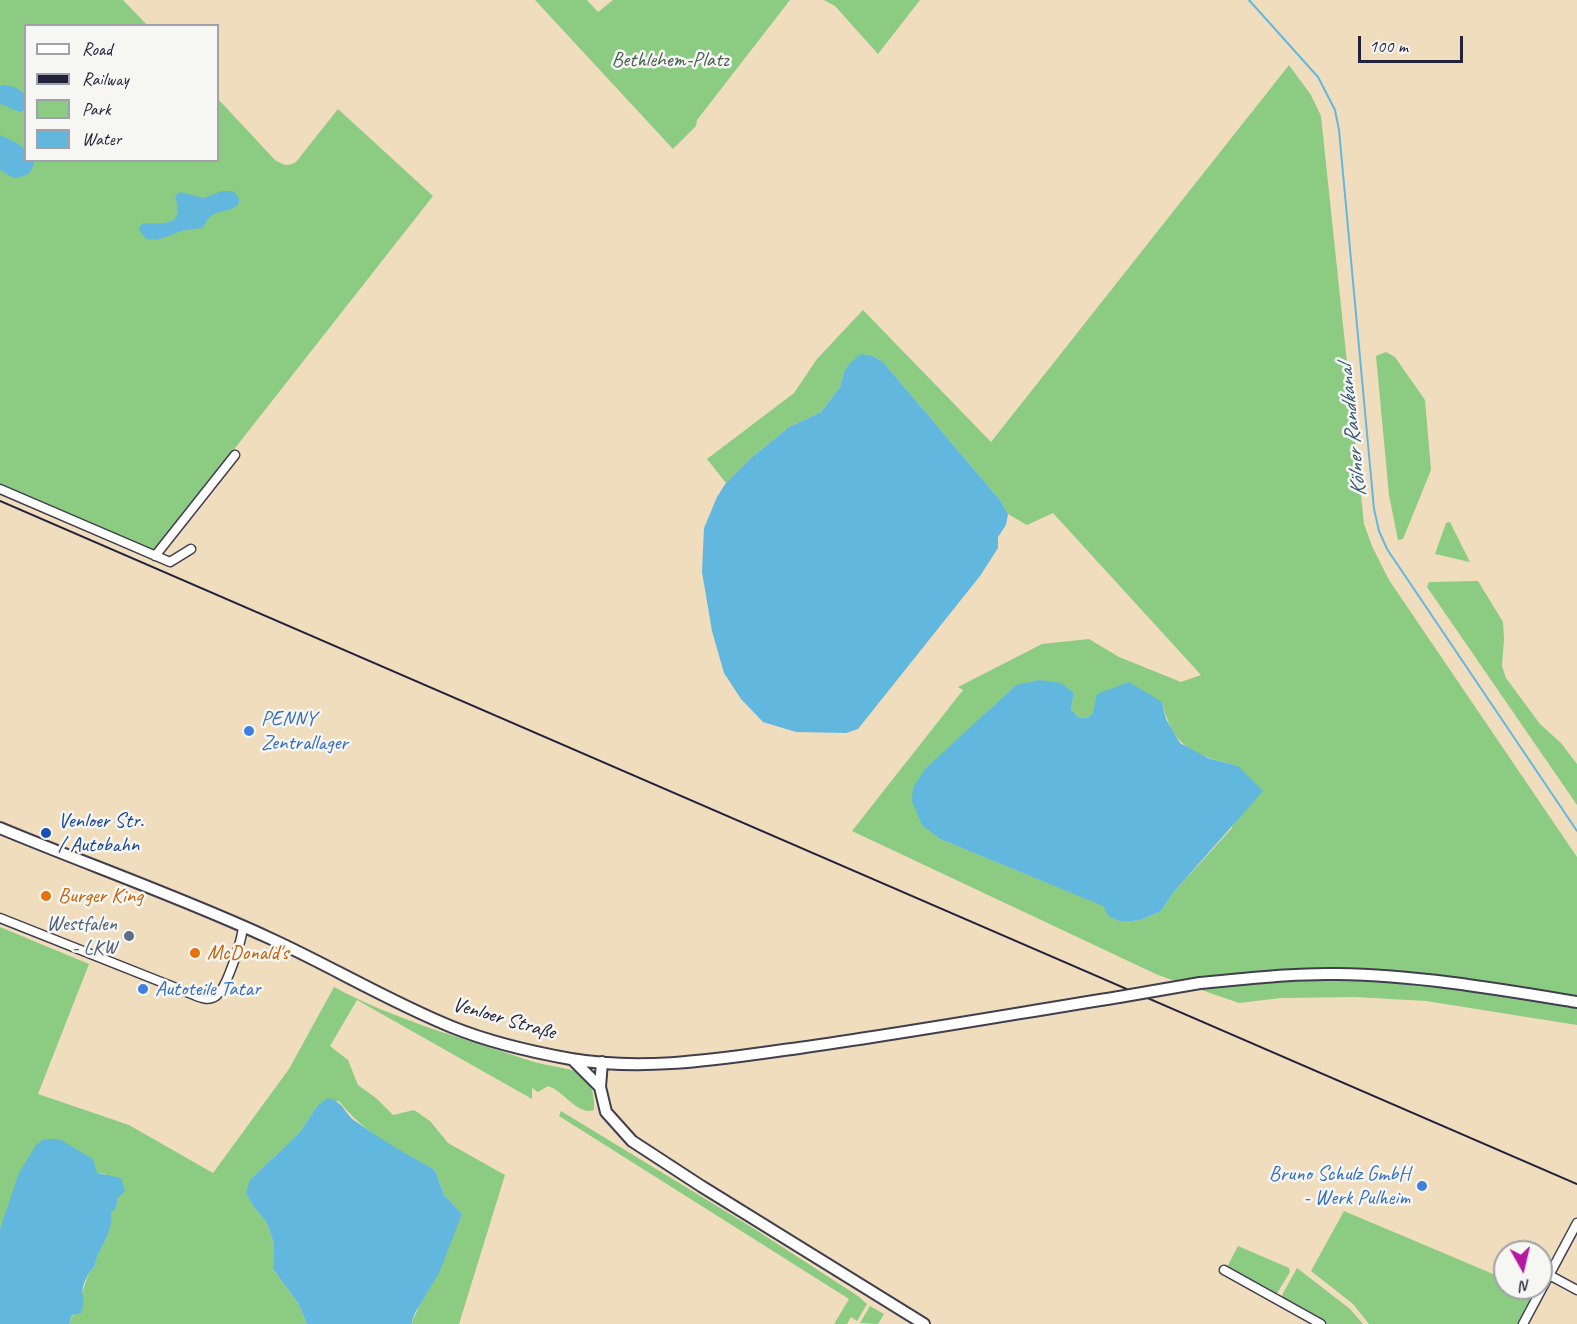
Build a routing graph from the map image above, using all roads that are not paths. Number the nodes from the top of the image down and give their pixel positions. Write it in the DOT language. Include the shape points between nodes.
graph roads {
  1 [pos="235,455"];
  2 [pos="0,489"];
  3 [pos="191,549"];
  4 [pos="155,556"];
  5 [pos="0,828"];
  6 [pos="0,918"];
  7 [pos="243,926"];
  8 [pos="1577,1002"];
  9 [pos="572,1059"];
  10 [pos="602,1062"];
  11 [pos="600,1087"];
  12 [pos="1577,1223"];
  13 [pos="1224,1270"];
  14 [pos="1553,1272"];
  15 [pos="1553,1277"];
  16 [pos="1577,1290"];
  17 [pos="1537,1300"];
  18 [pos="924,1324"];
  19 [pos="1322,1324"];
  20 [pos="1523,1324"];
  1 -- 4 [label="street"];
  2 -- 4 [label="street"];
  3 -- 4 [label="street" via="170,562"];
  5 -- 7 [label="main road, Venloer Straße"];
  6 -- 7 [label="street" via="208,999 222,989 242,940"];
  7 -- 9 [label="main road, Venloer Straße" via="455,1028"];
  8 -- 10 [label="main road, Venloer Straße, bridge" via="1403,977 1287,975 1200,983 706,1061"];
  9 -- 10 [label="main road, Venloer Straße"];
  9 -- 11 [label="main road"];
  10 -- 11 [label="main road"];
  11 -- 18 [label="main road" via="606,1112 632,1141"];
  12 -- 14 [label="street"];
  13 -- 19 [label="street"];
  15 -- 16 [label="street"];
  17 -- 20 [label="street"];
}
